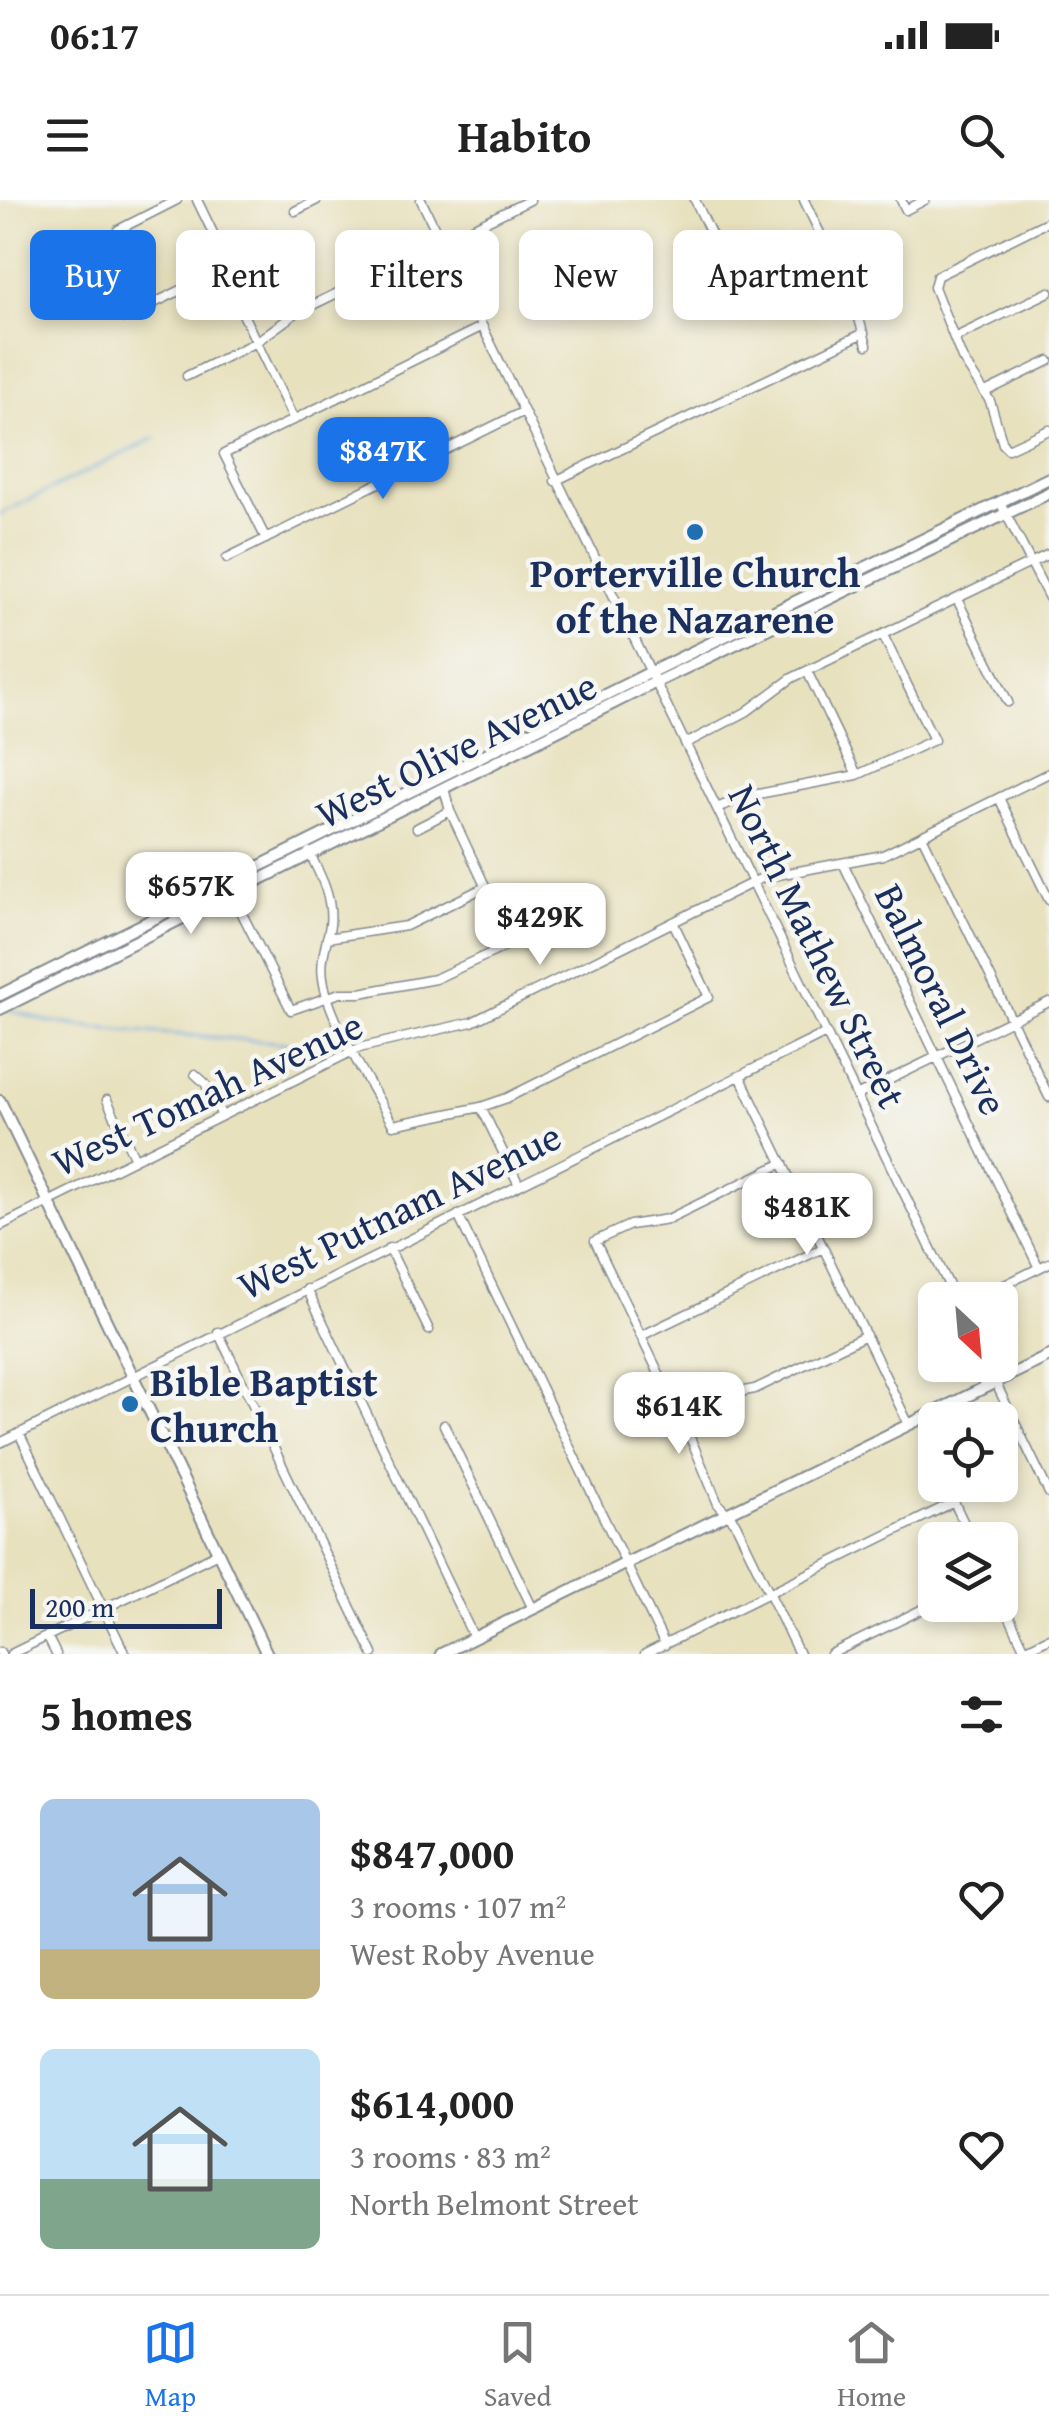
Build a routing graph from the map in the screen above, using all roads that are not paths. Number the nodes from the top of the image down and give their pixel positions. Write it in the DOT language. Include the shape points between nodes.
graph roads {
  1 [pos="178,200"];
  2 [pos="198,200"];
  3 [pos="316,200"];
  4 [pos="421,200"];
  5 [pos="530,200"];
  6 [pos="694,200"];
  7 [pos="804,200"];
  8 [pos="901,200"];
  9 [pos="926,200"];
  10 [pos="296,211"];
  11 [pos="1049,222"];
  12 [pos="118,230"];
  13 [pos="212,230"];
  14 [pos="436,230"];
  15 [pos="469,230"];
  16 [pos="709,230"];
  17 [pos="1049,292"];
  18 [pos="335,294"];
  19 [pos="246,320"];
  20 [pos="478,320"];
  21 [pos="481,327"];
  22 [pos="864,333"];
  23 [pos="954,338"];
  24 [pos="256,342"];
  25 [pos="866,345"];
  26 [pos="1049,361"];
  27 [pos="187,376"];
  28 [pos="985,392"];
  29 [pos="522,412"];
  30 [pos="294,420"];
  31 [pos="1049,430"];
  32 [pos="1049,478"];
  33 [pos="555,481"];
  34 [pos="1049,492"];
  35 [pos="1002,508"];
  36 [pos="266,539"];
  37 [pos="1049,554"];
  38 [pos="227,558"];
  39 [pos="1032,562"];
  40 [pos="957,598"];
  41 [pos="1049,598"];
  42 [pos="883,634"];
  43 [pos="807,671"];
  44 [pos="652,678"];
  45 [pos="1008,702"];
  46 [pos="687,743"];
  47 [pos="1049,773"];
  48 [pos="857,775"];
  49 [pos="444,788"];
  50 [pos="999,798"];
  51 [pos="718,807"];
  52 [pos="450,811"];
  53 [pos="417,828"];
  54 [pos="922,836"];
  55 [pos="305,843"];
  56 [pos="311,855"];
  57 [pos="843,863"];
  58 [pos="754,882"];
  59 [pos="485,887"];
  60 [pos="232,894"];
  61 [pos="1049,900"];
  62 [pos="673,922"];
  63 [pos="327,938"];
  64 [pos="0,996"];
  65 [pos="328,997"];
  66 [pos="1049,1002"];
  67 [pos="0,1009"];
  68 [pos="1012,1020"];
  69 [pos="826,1033"];
  70 [pos="354,1050"];
  71 [pos="936,1057"];
  72 [pos="195,1074"];
  73 [pos="740,1076"];
  74 [pos="856,1096"];
  75 [pos="1049,1097"];
  76 [pos="0,1100"];
  77 [pos="106,1100"];
  78 [pos="481,1107"];
  79 [pos="222,1116"];
  80 [pos="135,1159"];
  81 [pos="782,1163"];
  82 [pos="519,1185"];
  83 [pos="49,1202"];
  84 [pos="458,1215"];
  85 [pos="0,1226"];
  86 [pos="388,1248"];
  87 [pos="823,1248"];
  88 [pos="1049,1263"];
  89 [pos="1038,1268"];
  90 [pos="947,1282"];
  91 [pos="1010,1282"];
  92 [pos="306,1289"];
  93 [pos="429,1330"];
  94 [pos="218,1332"];
  95 [pos="866,1335"];
  96 [pos="641,1336"];
  97 [pos="1049,1356"];
  98 [pos="1018,1371"];
  99 [pos="133,1377"];
  100 [pos="996,1382"];
  101 [pos="679,1414"];
  102 [pos="909,1424"];
  103 [pos="444,1425"];
  104 [pos="19,1433"];
  105 [pos="0,1442"];
  106 [pos="1049,1493"];
  107 [pos="728,1514"];
  108 [pos="963,1522"];
  109 [pos="218,1553"];
  110 [pos="626,1564"];
  111 [pos="770,1593"];
  112 [pos="104,1609"];
  113 [pos="534,1609"];
  114 [pos="918,1611"];
  115 [pos="1010,1622"];
  116 [pos="47,1636"];
  117 [pos="474,1638"];
  118 [pos="1049,1638"];
  119 [pos="665,1644"];
  120 [pos="1022,1652"];
  121 [pos="11,1654"];
  122 [pos="56,1654"];
  123 [pos="125,1654"];
  124 [pos="267,1654"];
  125 [pos="373,1654"];
  126 [pos="441,1654"];
  127 [pos="645,1654"];
  128 [pos="799,1654"];
  129 [pos="831,1654"];
  1 -- 12 [label="street"];
  2 -- 13 [label="street"];
  3 -- 10 [label="street"];
  4 -- 14 [label="street, North Mathew Street"];
  5 -- 15 [label="street"];
  6 -- 16 [label="street"];
  7 -- 22 [label="street"];
  8 -- 9 [label="street" via="906,210"];
  11 -- 23 [label="street" via="937,276 934,288"];
  17 -- 23 [label="street"];
  18 -- 24 [label="street"];
  19 -- 24 [label="street"];
  20 -- 21 [label="street, North Mathew Street"];
  21 -- 29 [label="street, North Mathew Street"];
  21 -- 30 [label="street"];
  22 -- 25 [label="street"];
  22 -- 33 [label="street"];
  23 -- 28 [label="street"];
  24 -- 27 [label="street"];
  24 -- 30 [label="street"];
  26 -- 28 [label="street"];
  28 -- 31 [label="street" via="1008,448"];
  29 -- 33 [label="street, North Mathew Street"];
  29 -- 36 [label="street"];
  30 -- 36 [label="street" via="224,454"];
  32 -- 35 [label="main road, West Olive Avenue"];
  33 -- 44 [label="street, North Mathew Street"];
  34 -- 35 [label="main road, West Olive Avenue"];
  35 -- 39 [label="street"];
  35 -- 44 [label="main road, West Olive Avenue"];
  36 -- 38 [label="street"];
  37 -- 39 [label="street"];
  39 -- 40 [label="street"];
  39 -- 41 [label="street"];
  40 -- 42 [label="street"];
  40 -- 45 [label="street"];
  42 -- 43 [label="street"];
  42 -- 48 [label="street" via="934,740"];
  43 -- 46 [label="street"];
  43 -- 48 [label="street"];
  44 -- 46 [label="street, North Mathew Street"];
  44 -- 49 [label="main road, West Olive Avenue"];
  44 -- 55 [label="main road, West Olive Avenue"];
  46 -- 51 [label="street, North Mathew Street"];
  47 -- 50 [label="street, West Tomah Avenue"];
  48 -- 51 [label="street"];
  49 -- 52 [label="street"];
  49 -- 56 [label="main road, West Olive Avenue"];
  50 -- 54 [label="street, West Tomah Avenue"];
  50 -- 61 [label="street"];
  51 -- 58 [label="street, North Mathew Street"];
  52 -- 53 [label="street"];
  52 -- 59 [label="street"];
  54 -- 57 [label="street, West Tomah Avenue"];
  54 -- 68 [label="street"];
  55 -- 56 [label="street"];
  55 -- 64 [label="main road, West Olive Avenue"];
  56 -- 60 [label="main road, West Olive Avenue"];
  56 -- 63 [label="street" via="328,896"];
  57 -- 58 [label="street, West Tomah Avenue"];
  57 -- 71 [label="street, Balmoral Drive"];
  58 -- 62 [label="street, West Tomah Avenue"];
  58 -- 69 [label="street, North Mathew Street"];
  59 -- 63 [label="street" via="406,926"];
  59 -- 65 [label="street" via="508,935 502,948 422,983"];
  60 -- 65 [label="street" via="292,1010"];
  60 -- 67 [label="main road, West Olive Avenue"];
  62 -- 70 [label="street, West Tomah Avenue" via="472,1022"];
  62 -- 78 [label="street" via="709,997"];
  63 -- 65 [label="street" via="322,969"];
  65 -- 70 [label="street"];
  66 -- 68 [label="street"];
  68 -- 71 [label="street"];
  68 -- 75 [label="street"];
  69 -- 73 [label="street, West Putnam Avenue"];
  69 -- 74 [label="street, North Mathew Street"];
  70 -- 78 [label="street" via="393,1124"];
  70 -- 79 [label="street, West Tomah Avenue"];
  71 -- 74 [label="street"];
  71 -- 89 [label="street, Balmoral Drive"];
  72 -- 79 [label="street"];
  73 -- 81 [label="street"];
  73 -- 82 [label="street, West Putnam Avenue"];
  74 -- 90 [label="street, North Mathew Street"];
  76 -- 83 [label="main road"];
  77 -- 80 [label="street"];
  78 -- 82 [label="street"];
  79 -- 80 [label="street, West Tomah Avenue"];
  80 -- 83 [label="street, West Tomah Avenue"];
  81 -- 87 [label="street"];
  81 -- 96 [label="street" via="668,1219 630,1225 595,1241"];
  82 -- 84 [label="street, West Putnam Avenue"];
  83 -- 85 [label="street, West Tomah Avenue"];
  83 -- 99 [label="main road"];
  84 -- 86 [label="street, West Putnam Avenue"];
  84 -- 110 [label="street"];
  86 -- 92 [label="street, West Putnam Avenue"];
  86 -- 93 [label="street"];
  87 -- 95 [label="street"];
  87 -- 96 [label="street"];
  88 -- 89 [label="street"];
  89 -- 91 [label="street"];
  92 -- 94 [label="street, West Putnam Avenue"];
  92 -- 117 [label="street"];
  94 -- 99 [label="street, West Putnam Avenue"];
  94 -- 125 [label="street"];
  95 -- 101 [label="street" via="755,1389"];
  95 -- 102 [label="street"];
  96 -- 101 [label="street"];
  97 -- 98 [label="main road"];
  99 -- 104 [label="street, West Putnam Avenue"];
  99 -- 109 [label="main road"];
  100 -- 102 [label="main road"];
  100 -- 106 [label="street"];
  101 -- 107 [label="street"];
  102 -- 107 [label="main road"];
  103 -- 113 [label="street"];
  104 -- 105 [label="street, West Putnam Avenue"];
  104 -- 112 [label="street"];
  107 -- 110 [label="main road"];
  107 -- 111 [label="street"];
  108 -- 111 [label="street" via="954,1502"];
  109 -- 112 [label="street"];
  109 -- 124 [label="main road"];
  110 -- 113 [label="main road"];
  110 -- 119 [label="street"];
  111 -- 119 [label="street"];
  111 -- 128 [label="street"];
  112 -- 116 [label="street"];
  112 -- 123 [label="street"];
  113 -- 117 [label="main road"];
  114 -- 129 [label="street"];
  115 -- 120 [label="street"];
  116 -- 121 [label="street"];
  116 -- 122 [label="street"];
  117 -- 126 [label="main road"];
  118 -- 120 [label="street"];
  119 -- 127 [label="street"];
}
